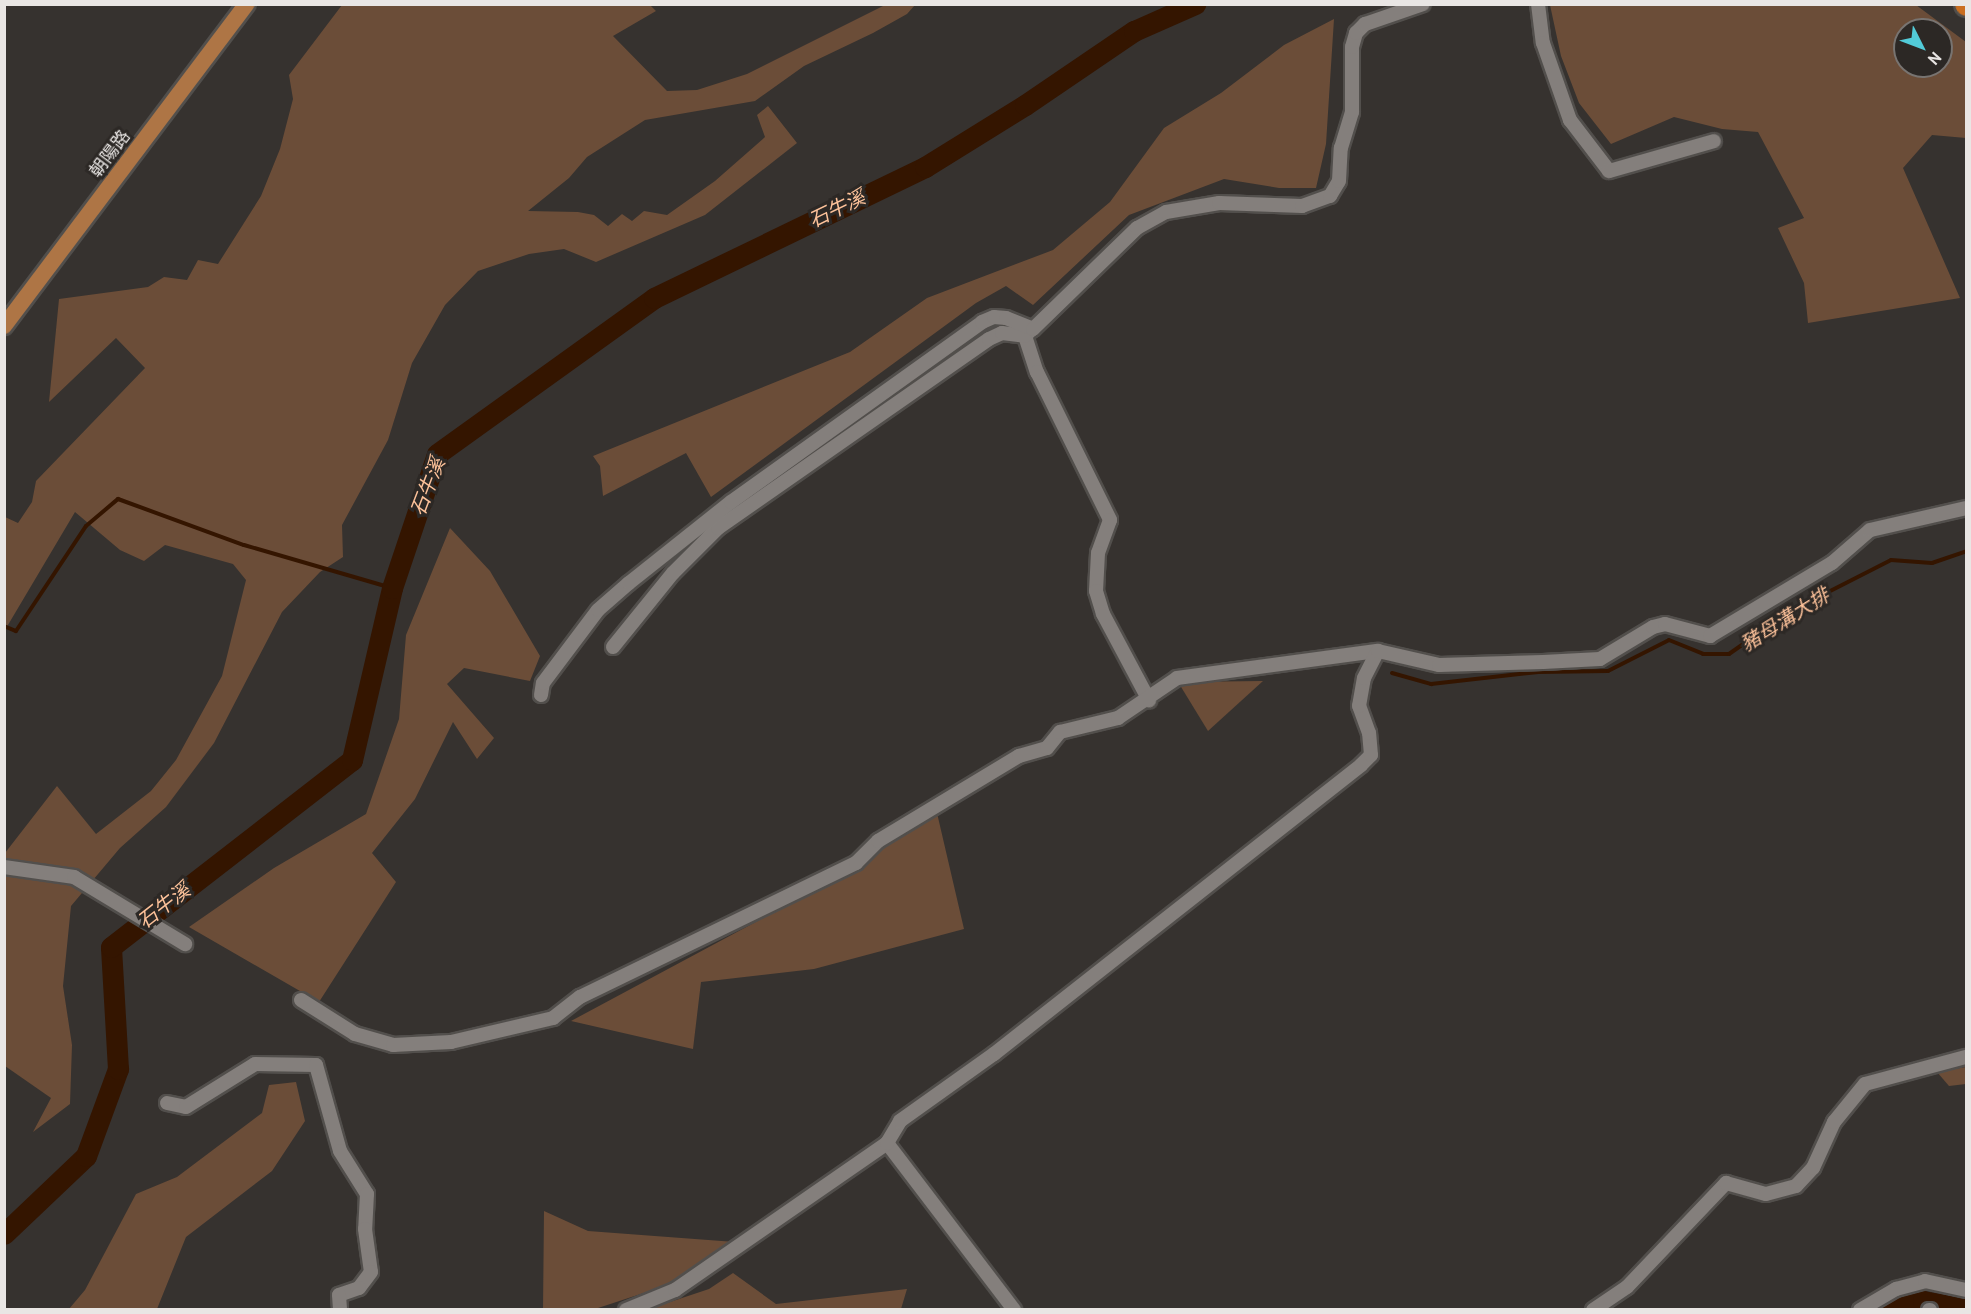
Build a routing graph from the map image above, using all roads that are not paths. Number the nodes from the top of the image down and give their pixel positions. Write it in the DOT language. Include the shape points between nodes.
graph roads {
  1 [pos="247,4"];
  2 [pos="1423,4"];
  3 [pos="1538,4"];
  4 [pos="1714,141"];
  5 [pos="4,326"];
  6 [pos="1029,332"];
  7 [pos="1966,508"];
  8 [pos="613,647"];
  9 [pos="1378,651"];
  10 [pos="541,695"];
  11 [pos="1149,700"];
  12 [pos="4,867"];
  13 [pos="185,944"];
  14 [pos="301,1000"];
  15 [pos="1966,1057"];
  16 [pos="166,1103"];
  17 [pos="887,1143"];
  18 [pos="1966,1290"];
  19 [pos="340,1310"];
  20 [pos="626,1310"];
  21 [pos="1014,1310"];
  22 [pos="1593,1310"];
  23 [pos="1860,1310"];
  1 -- 5 [label="main road, 朝陽路"];
  2 -- 6 [label="street" via="1365,24 1356,33 1352,46 1352,112 1341,148 1339,182 1330,196 1302,206 1219,203 1152,218"];
  3 -- 4 [label="street" via="1543,42 1570,120 1609,171"];
  6 -- 8 [label="street" via="1002,333 988,339 718,528 673,573"];
  6 -- 10 [label="street" via="1006,318 993,317 982,322 731,502 598,610 543,683"];
  6 -- 11 [label="street" via="1037,372 1106,505 1110,520 1098,553 1096,591 1103,614"];
  7 -- 9 [label="street" via="1870,530 1832,563 1710,636 1665,624 1600,658 1543,662 1438,665"];
  9 -- 11 [label="street" via="1177,678"];
  9 -- 17 [label="street" via="1364,678 1359,706 1369,733 1371,755 994,1054 900,1121"];
  11 -- 14 [label="street" via="1118,717 1060,732 1047,748 1019,756 878,841 856,863 580,997 553,1018 451,1042 393,1045 355,1034"];
  12 -- 13 [label="street" via="74,877"];
  15 -- 22 [label="street" via="1865,1084 1834,1122 1813,1168 1796,1186 1766,1194 1726,1183 1628,1287"];
  16 -- 19 [label="street" via="186,1107 255,1064 316,1065 340,1151 367,1194 365,1229 371,1272 359,1288 339,1295"];
  17 -- 20 [label="street" via="675,1290"];
  17 -- 21 [label="street"];
  18 -- 23 [label="street" via="1925,1281 1896,1289"];
}
